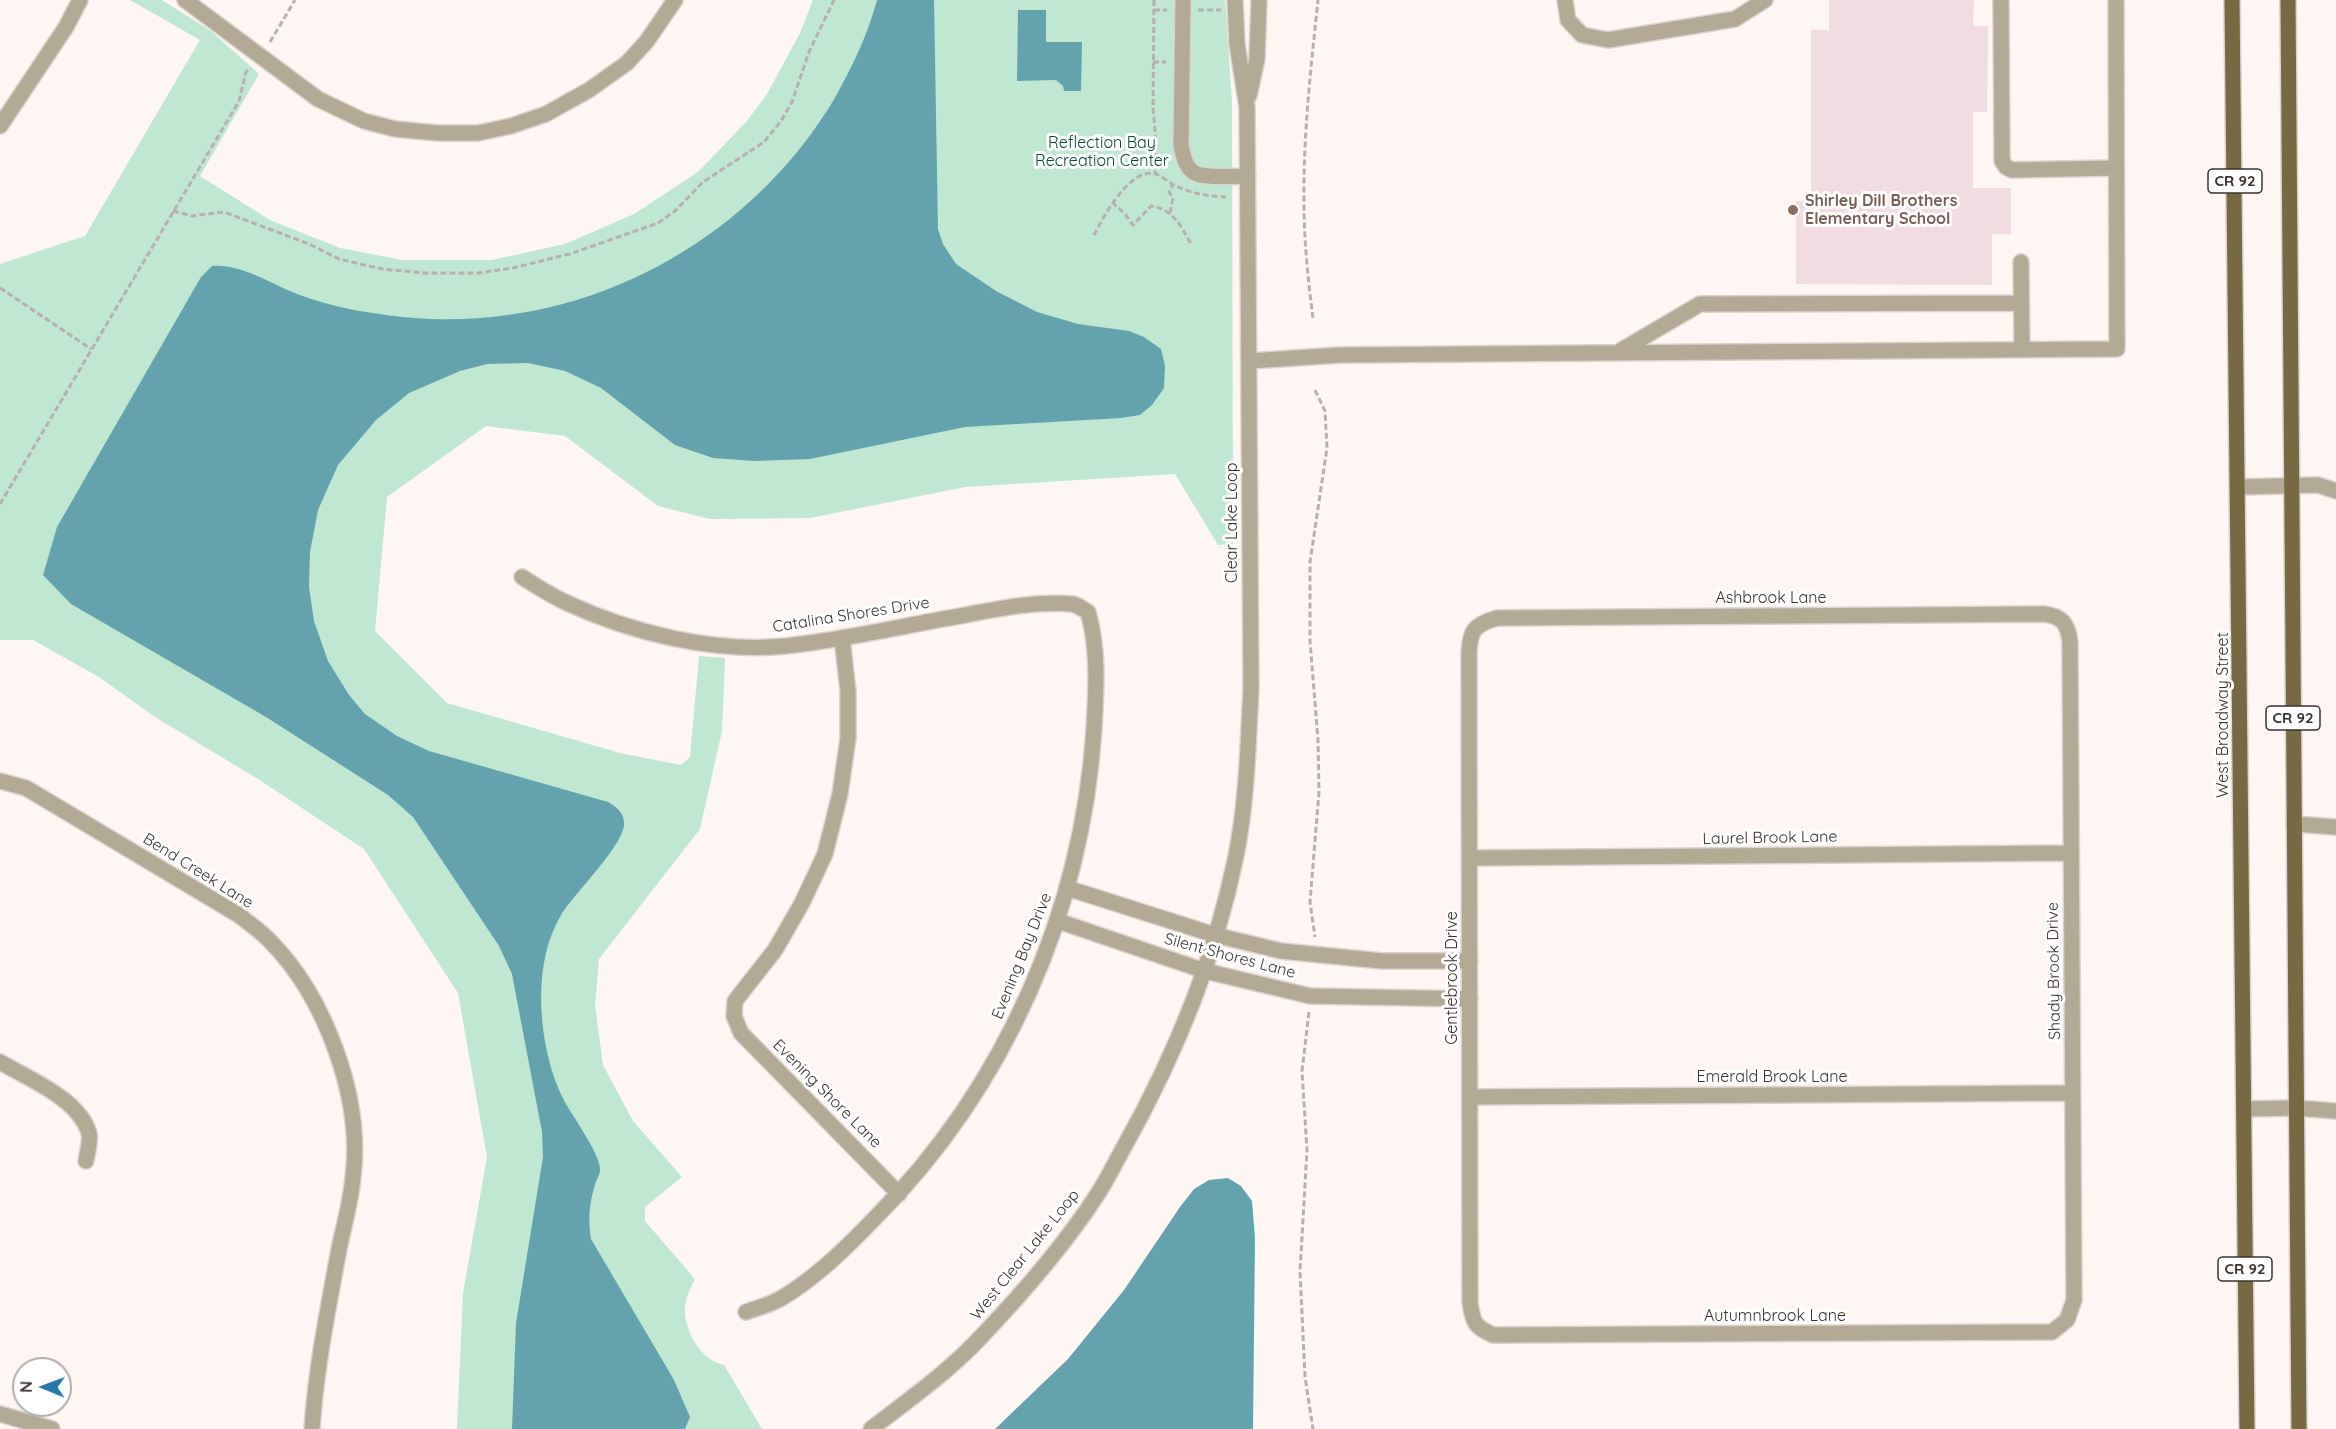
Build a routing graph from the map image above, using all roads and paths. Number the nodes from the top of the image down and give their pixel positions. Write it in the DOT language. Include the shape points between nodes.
graph roads {
  1 [pos="80,0"];
  2 [pos="185,0"];
  3 [pos="295,0"];
  4 [pos="675,0"];
  5 [pos="834,0"];
  6 [pos="1154,0"];
  7 [pos="1182,0"];
  8 [pos="1235,0"];
  9 [pos="1259,0"];
  10 [pos="1318,0"];
  11 [pos="1565,0"];
  12 [pos="1765,0"];
  13 [pos="2001,0"];
  14 [pos="2116,0"];
  15 [pos="2232,0"];
  16 [pos="2288,0"];
  17 [pos="258,56"];
  18 [pos="1247,107"];
  19 [pos="0,126"];
  20 [pos="2116,168"];
  21 [pos="1155,174"];
  22 [pos="1248,176"];
  23 [pos="1173,184"];
  24 [pos="1226,197"];
  25 [pos="1112,202"];
  26 [pos="172,211"];
  27 [pos="1170,213"];
  28 [pos="1094,236"];
  29 [pos="1191,244"];
  30 [pos="2021,262"];
  31 [pos="0,288"];
  32 [pos="2021,303"];
  33 [pos="1313,318"];
  34 [pos="90,349"];
  35 [pos="2022,349"];
  36 [pos="1617,352"];
  37 [pos="1250,361"];
  38 [pos="1315,390"];
  39 [pos="2292,486"];
  40 [pos="2239,487"];
  41 [pos="2336,491"];
  42 [pos="0,504"];
  43 [pos="522,577"];
  44 [pos="1088,612"];
  45 [pos="2064,622"];
  46 [pos="1477,626"];
  47 [pos="842,638"];
  48 [pos="0,781"];
  49 [pos="2294,824"];
  50 [pos="2336,827"];
  51 [pos="2070,853"];
  52 [pos="1470,858"];
  53 [pos="1067,888"];
  54 [pos="1058,921"];
  55 [pos="1316,933"];
  56 [pos="1215,935"];
  57 [pos="1470,961"];
  58 [pos="1205,971"];
  59 [pos="1470,999"];
  60 [pos="1309,1010"];
  61 [pos="0,1062"];
  62 [pos="2073,1093"];
  63 [pos="1471,1096"];
  64 [pos="2296,1108"];
  65 [pos="2244,1110"];
  66 [pos="2336,1111"];
  67 [pos="86,1161"];
  68 [pos="899,1194"];
  69 [pos="746,1312"];
  70 [pos="2067,1320"];
  71 [pos="1479,1329"];
  72 [pos="0,1414"];
  73 [pos="52,1429"];
  74 [pos="312,1429"];
  75 [pos="871,1429"];
  76 [pos="1313,1429"];
  77 [pos="2247,1429"];
  78 [pos="2299,1429"];
  1 -- 19 [label="street"];
  2 -- 17 [label="street"];
  3 -- 17 [label="path" via="273,39"];
  4 -- 17 [label="street" via="627,63 590,90 546,114 478,133 405,130 364,122 318,99"];
  5 -- 26 [label="path" via="809,52 792,102 764,142 703,182 658,223 573,253 478,273 382,269 339,259 224,212 192,216"];
  6 -- 21 [label="path"];
  7 -- 22 [label="street" via="1181,146 1185,161 1194,173"];
  8 -- 18 [label="street, Clear Lake Loop"];
  9 -- 18 [label="street, Clear Lake Loop" via="1257,59"];
  10 -- 33 [label="path" via="1304,203"];
  11 -- 12 [label="street" via="1568,20 1582,35 1608,40 1735,19"];
  13 -- 20 [label="street" via="2002,161 2006,167"];
  14 -- 20 [label="street"];
  15 -- 40 [label="main road, West Broadway Street / CR 92"];
  16 -- 39 [label="main road, CR 92"];
  17 -- 26 [label="path" via="246,72 239,100"];
  18 -- 22 [label="street, Clear Lake Loop"];
  20 -- 35 [label="street" via="2117,349"];
  21 -- 23 [label="path"];
  21 -- 25 [label="path" via="1136,180"];
  22 -- 37 [label="street, Clear Lake Loop"];
  23 -- 24 [label="path" via="1202,195"];
  23 -- 27 [label="path" via="1169,192 1173,198"];
  25 -- 27 [label="path" via="1133,225 1151,206"];
  25 -- 28 [label="path"];
  26 -- 34 [label="path"];
  27 -- 29 [label="path"];
  30 -- 32 [label="street"];
  31 -- 34 [label="path"];
  32 -- 35 [label="street"];
  32 -- 36 [label="street" via="1700,304"];
  34 -- 42 [label="path"];
  35 -- 36 [label="street"];
  36 -- 37 [label="street" via="1331,355"];
  37 -- 56 [label="street, Clear Lake Loop" via="1251,689 1247,776 1236,855"];
  38 -- 55 [label="path" via="1325,411 1327,448 1310,562 1310,641 1319,782 1310,902"];
  39 -- 40 [label="street"];
  39 -- 41 [label="street" via="2318,485"];
  39 -- 49 [label="main road, CR 92"];
  40 -- 65 [label="main road, West Broadway Street / CR 92"];
  43 -- 47 [label="street, Catalina Shores Drive" via="564,602 667,636 748,647"];
  44 -- 47 [label="street, Catalina Shores Drive" via="1075,604 1018,605"];
  44 -- 53 [label="street, Evening Bay Drive" via="1094,631 1096,688 1092,751 1082,823"];
  45 -- 46 [label="street, Ashbrook Lane" via="2055,615 2044,614 1497,618"];
  45 -- 51 [label="street, Shady Brook Drive" via="2070,642"];
  46 -- 52 [label="street, Gentlebrook Drive" via="1470,636 1469,653"];
  47 -- 68 [label="street, Evening Shore Lane" via="848,738 840,794 825,854 775,950 735,1001 734,1016 741,1033"];
  48 -- 74 [label="street, Bend Creek Lane" via="26,788 237,914 268,939 292,968 327,1028 350,1097 354,1177 324,1326"];
  49 -- 50 [label="street"];
  49 -- 64 [label="main road, CR 92"];
  51 -- 52 [label="street, Laurel Brook Lane"];
  51 -- 62 [label="street, Shady Brook Drive"];
  52 -- 57 [label="street, Gentlebrook Drive"];
  53 -- 54 [label="street, Evening Bay Drive"];
  53 -- 56 [label="street, Silent Shores Lane"];
  54 -- 58 [label="street, Silent Shores Lane"];
  54 -- 68 [label="street, Evening Bay Drive" via="1031,989 983,1082"];
  56 -- 57 [label="street, Silent Shores Lane" via="1292,952 1382,961"];
  56 -- 58 [label="street, West Clear Lake Loop"];
  57 -- 59 [label="street, Gentlebrook Drive"];
  58 -- 59 [label="street, Silent Shores Lane" via="1310,996"];
  58 -- 75 [label="street, West Clear Lake Loop" via="1170,1059 1097,1195 1046,1263 978,1341"];
  59 -- 63 [label="street, Gentlebrook Drive"];
  60 -- 76 [label="path" via="1302,1071 1307,1150 1300,1271 1305,1377"];
  61 -- 67 [label="street" via="80,1113 90,1135"];
  62 -- 63 [label="street, Emerald Brook Lane"];
  62 -- 70 [label="street, Shady Brook Drive" via="2074,1300"];
  63 -- 71 [label="street, Gentlebrook Drive" via="1470,1304"];
  64 -- 65 [label="street"];
  64 -- 66 [label="street"];
  64 -- 78 [label="main road, CR 92"];
  65 -- 77 [label="main road, West Broadway Street / CR 92"];
  68 -- 69 [label="street, Evening Bay Drive" via="848,1246 800,1285 778,1300"];
  70 -- 71 [label="street, Autumnbrook Lane" via="2052,1332 1493,1335"];
  72 -- 73 [label="street"];
}
